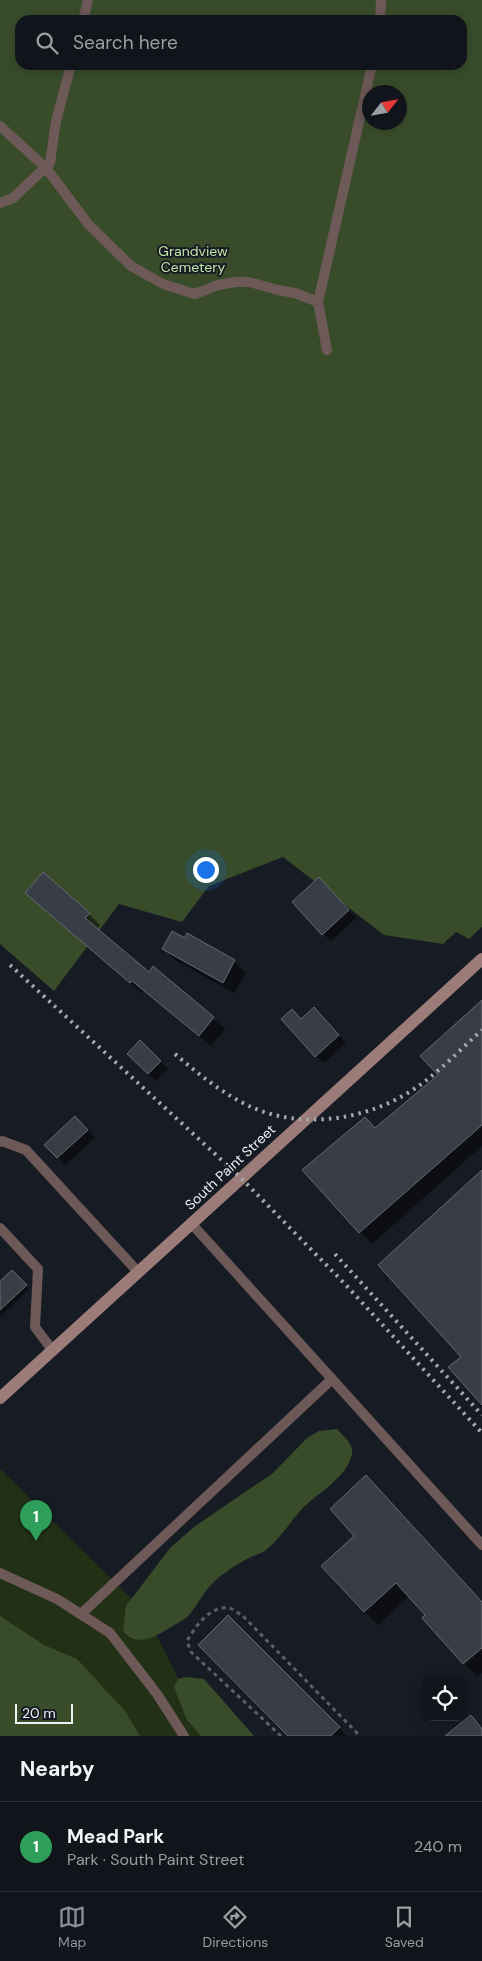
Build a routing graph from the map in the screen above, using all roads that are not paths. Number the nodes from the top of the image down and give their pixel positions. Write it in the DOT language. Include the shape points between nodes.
graph roads {
  1 [pos="88,0"];
  2 [pos="381,0"];
  3 [pos="84,15"];
  4 [pos="380,15"];
  5 [pos="70,70"];
  6 [pos="371,70"];
  7 [pos="0,126"];
  8 [pos="46,168"];
  9 [pos="0,203"];
  10 [pos="318,302"];
  11 [pos="327,350"];
  12 [pos="482,959"];
  13 [pos="0,1142"];
  14 [pos="191,1223"];
  15 [pos="0,1228"];
  16 [pos="138,1272"];
  17 [pos="53,1351"];
  18 [pos="332,1379"];
  19 [pos="0,1398"];
  20 [pos="482,1545"];
  21 [pos="0,1573"];
  22 [pos="81,1614"];
  23 [pos="184,1736"];
  1 -- 3 [label="lane"];
  2 -- 4 [label="lane"];
  5 -- 8 [label="lane" via="56,121 50,164"];
  6 -- 10 [label="lane"];
  7 -- 8 [label="lane"];
  8 -- 9 [label="lane" via="12,198"];
  8 -- 10 [label="lane" via="89,225 131,266 163,284 195,294 218,286 248,282"];
  10 -- 11 [label="lane"];
  12 -- 14 [label="main road, South Paint Street"];
  13 -- 16 [label="lane" via="26,1150"];
  14 -- 16 [label="main road, South Paint Street"];
  14 -- 18 [label="lane"];
  15 -- 17 [label="lane" via="38,1268 35,1328"];
  16 -- 17 [label="main road, South Paint Street"];
  17 -- 19 [label="main road, South Paint Street"];
  18 -- 20 [label="lane"];
  18 -- 22 [label="lane"];
  21 -- 22 [label="lane" via="57,1599"];
  22 -- 23 [label="lane" via="110,1633 157,1694"];
}
